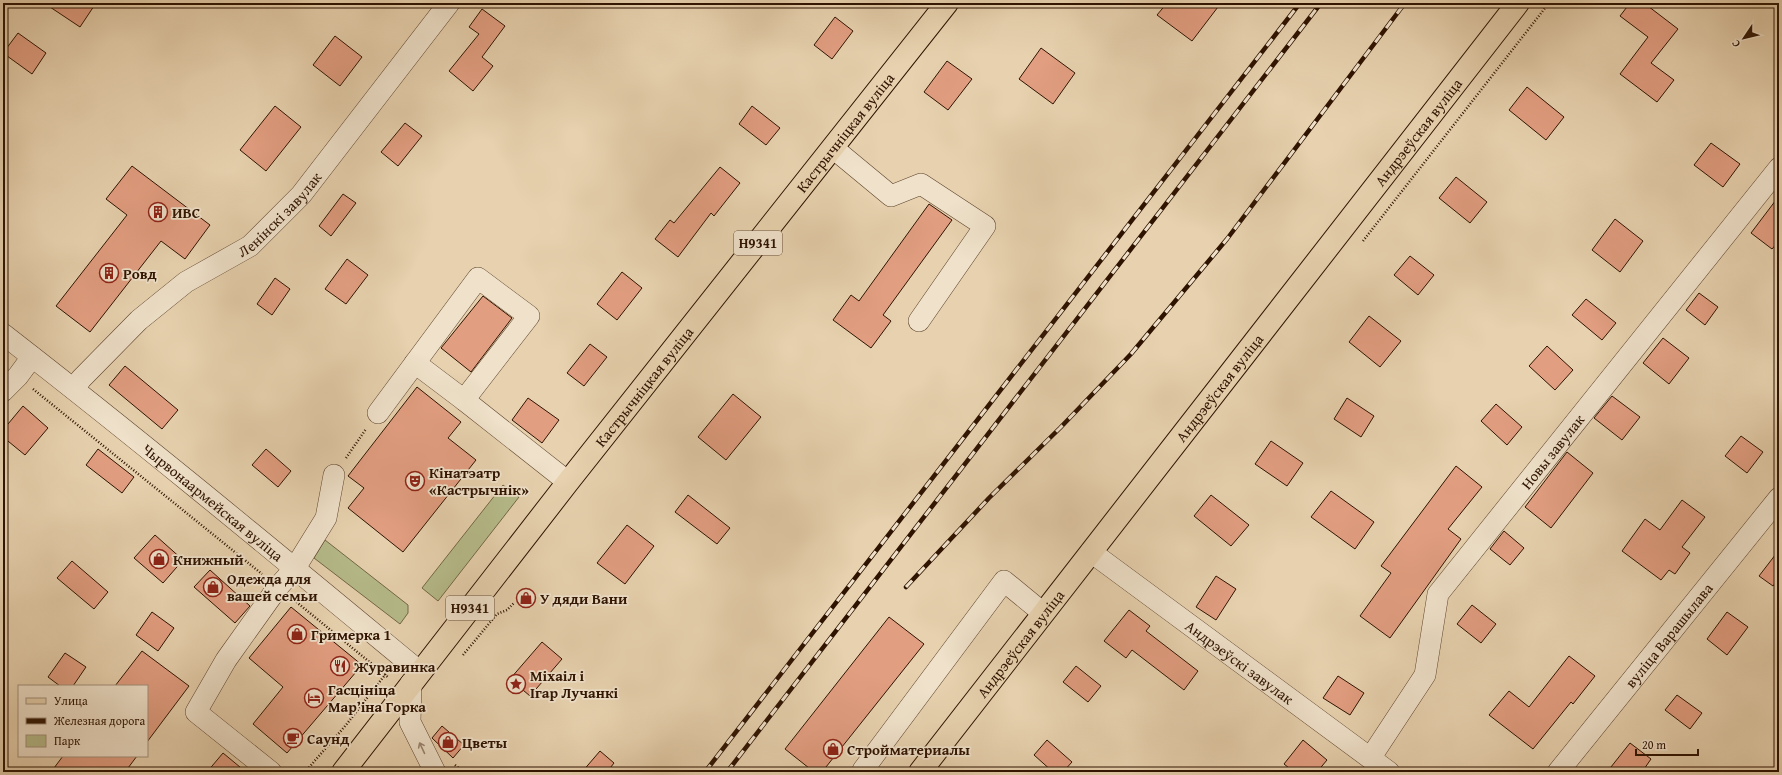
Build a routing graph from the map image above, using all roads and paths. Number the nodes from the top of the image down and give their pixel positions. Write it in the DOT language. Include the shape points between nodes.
graph roads {
  1 [pos="8,3"];
  2 [pos="449,3"];
  3 [pos="947,3"];
  4 [pos="1518,3"];
  5 [pos="3,10"];
  6 [pos="832,148"];
  7 [pos="1779,168"];
  8 [pos="919,321"];
  9 [pos="3,334"];
  10 [pos="32,357"];
  11 [pos="415,363"];
  12 [pos="18,376"];
  13 [pos="74,389"];
  14 [pos="3,391"];
  15 [pos="464,400"];
  16 [pos="378,413"];
  17 [pos="334,475"];
  18 [pos="568,482"];
  19 [pos="1779,498"];
  20 [pos="1091,552"];
  21 [pos="295,568"];
  22 [pos="278,587"];
  23 [pos="514,603"];
  24 [pos="1043,613"];
  25 [pos="462,657"];
  26 [pos="412,682"];
  27 [pos="1371,758"];
  28 [pos="443,767"];
  29 [pos="272,772"];
  30 [pos="343,772"];
  31 [pos="463,772"];
  32 [pos="866,772"];
  33 [pos="920,772"];
  34 [pos="1389,772"];
  35 [pos="1558,772"];
  1 -- 5 [label="path"];
  2 -- 13 [label="street, Ленінскі завулак" via="301,195 250,246 186,282 139,320"];
  3 -- 6 [label="main road, Кастрычніцкая вуліца / Н9341"];
  4 -- 20 [label="main road, Андрэеўская вуліца"];
  6 -- 8 [label="street" via="891,196 921,184 985,226"];
  6 -- 18 [label="main road, Кастрычніцкая вуліца / Н9341"];
  7 -- 27 [label="street, Новы завулак" via="1438,594 1425,675"];
  9 -- 10 [label="street, Чырвонаармейская вуліца"];
  10 -- 12 [label="street"];
  10 -- 13 [label="street, Чырвонаармейская вуліца"];
  11 -- 15 [label="street"];
  11 -- 15 [label="street" via="478,278 529,316"];
  11 -- 16 [label="street"];
  12 -- 14 [label="street"];
  12 -- 22 [label="path"];
  13 -- 21 [label="street, Чырвонаармейская вуліца"];
  15 -- 18 [label="street"];
  16 -- 17 [label="path"];
  17 -- 21 [label="street" via="326,518"];
  18 -- 26 [label="main road, Кастрычніцкая вуліца / Н9341"];
  19 -- 35 [label="street, вуліца Варашылава"];
  20 -- 24 [label="main road, Андрэеўская вуліца"];
  20 -- 27 [label="street, Андрэеўскі завулак"];
  21 -- 22 [label="street"];
  21 -- 26 [label="street, Чырвонаармейская вуліца"];
  22 -- 26 [label="path"];
  22 -- 29 [label="street" via="226,660 191,719"];
  23 -- 25 [label="path" via="507,610 497,614"];
  24 -- 32 [label="street" via="1004,581 863,770"];
  24 -- 33 [label="main road, Андрэеўская вуліца"];
  28 -- 26 [label="street, one-way" via="410,722"];
  26 -- 30 [label="main road, Кастрычніцкая вуліца / Н9341"];
  27 -- 34 [label="street, Андрэеўскі завулак"];
  28 -- 31 [label="path"];
}
